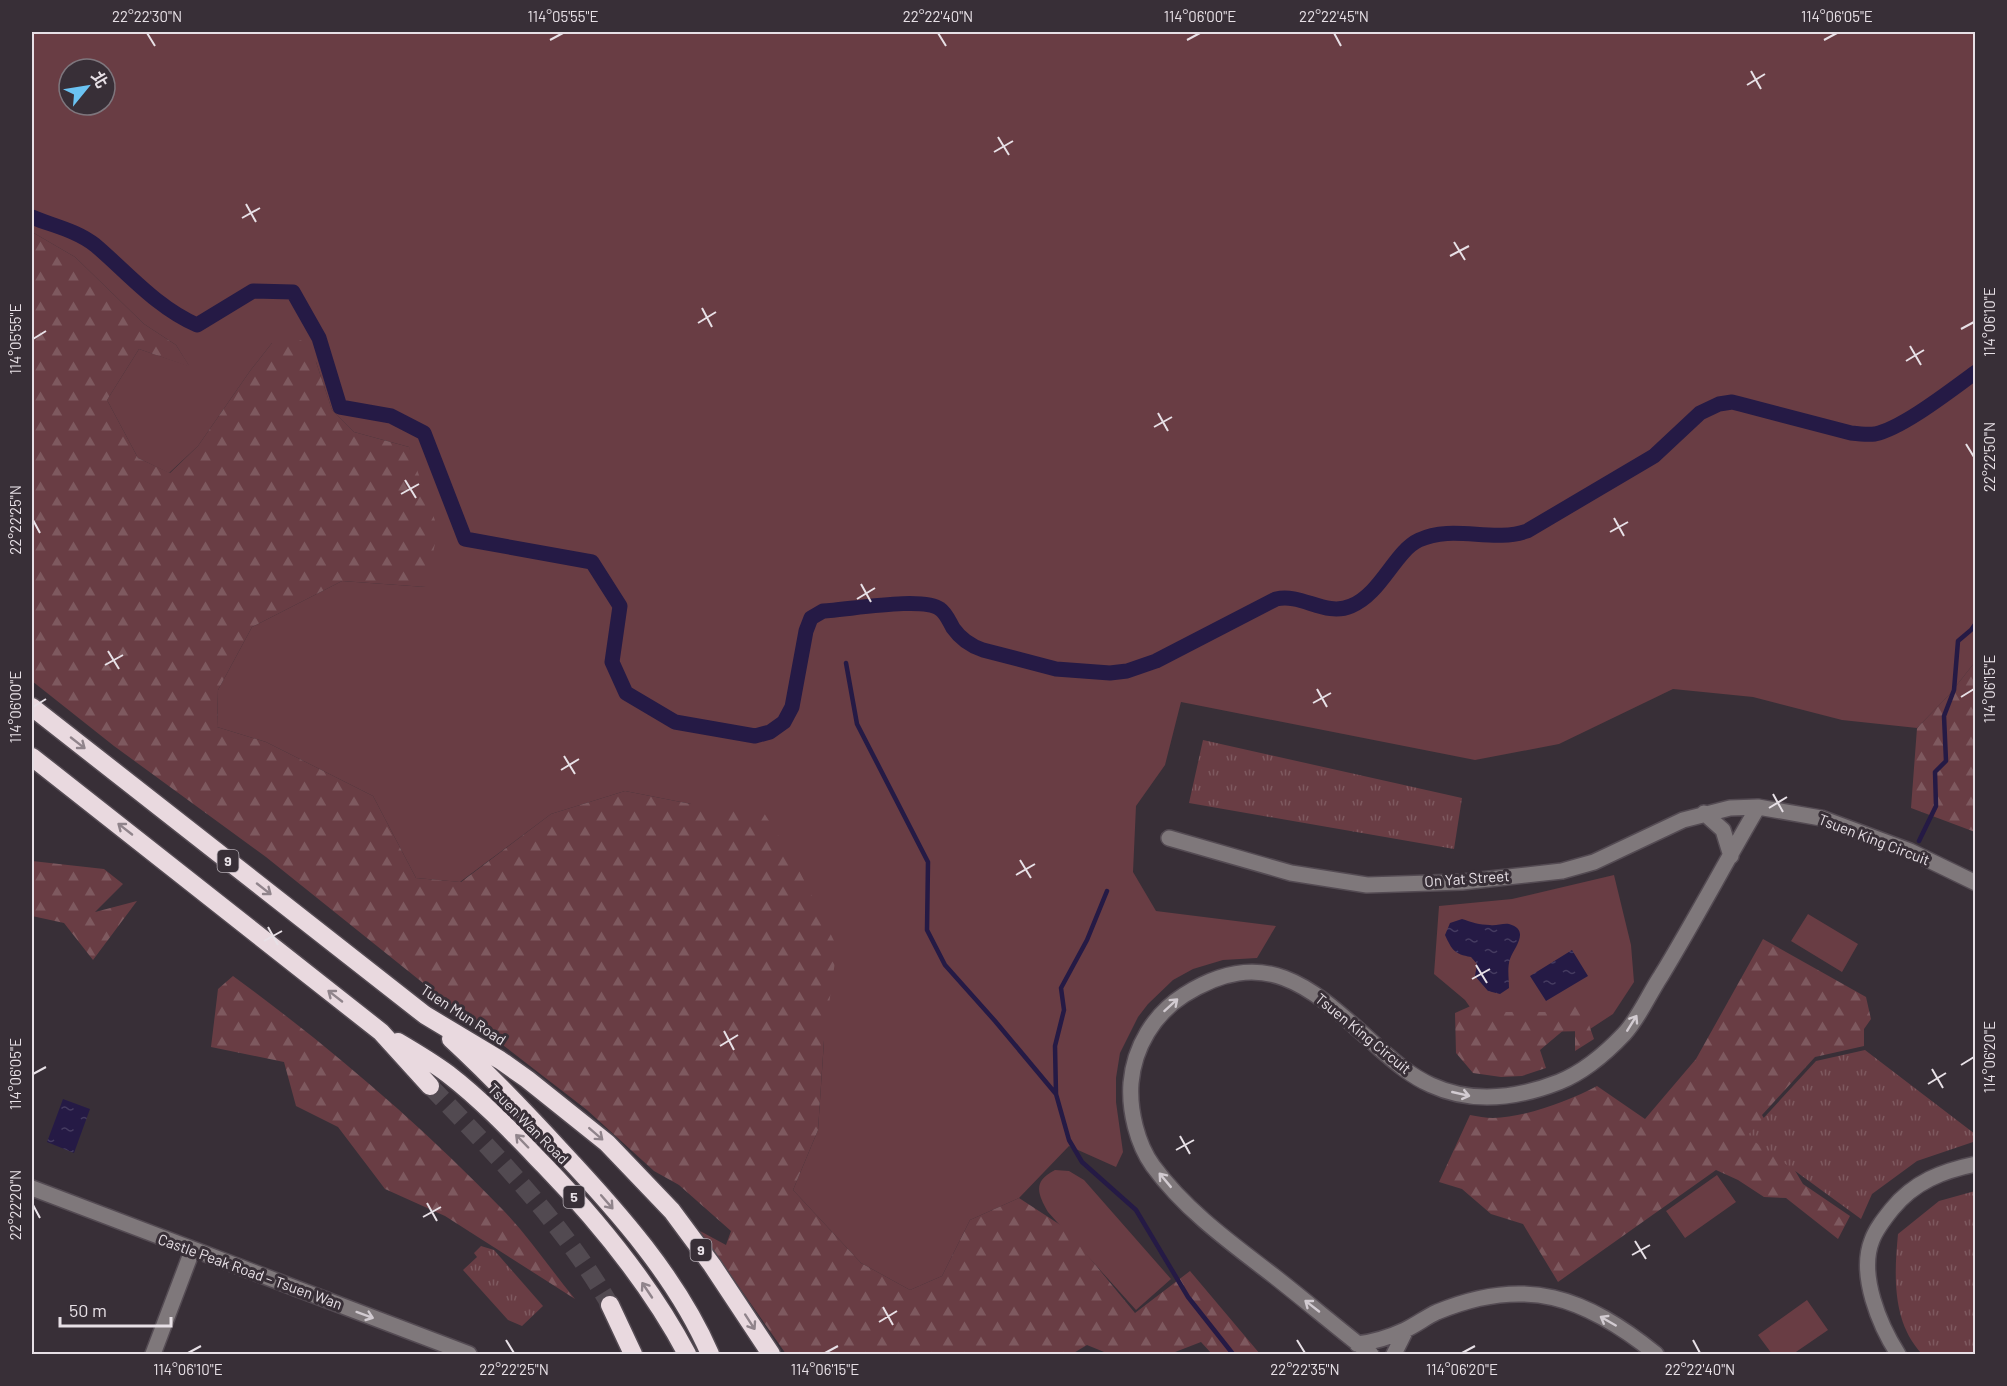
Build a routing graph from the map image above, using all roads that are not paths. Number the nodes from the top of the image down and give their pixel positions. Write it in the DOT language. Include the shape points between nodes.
graph roads {
  1 [pos="32,707"];
  2 [pos="32,757"];
  3 [pos="1758,807"];
  4 [pos="1704,813"];
  5 [pos="1169,838"];
  6 [pos="1731,856"];
  7 [pos="1976,883"];
  8 [pos="425,1015"];
  9 [pos="381,1032"];
  10 [pos="430,1086"];
  11 [pos="1976,1164"];
  12 [pos="32,1188"];
  13 [pos="192,1251"];
  14 [pos="610,1305"];
  15 [pos="1406,1330"];
  16 [pos="1357,1344"];
  17 [pos="683,1347"];
  18 [pos="153,1354"];
  19 [pos="469,1354"];
  20 [pos="633,1354"];
  21 [pos="710,1354"];
  22 [pos="771,1354"];
  23 [pos="1371,1354"];
  24 [pos="1394,1354"];
  25 [pos="1656,1354"];
  26 [pos="1898,1354"];
  1 -- 8 [label="highway, Tuen Mun Road / 9, one-way"];
  9 -- 2 [label="highway, one-way"];
  3 -- 4 [label="street, On Yat Street"];
  3 -- 6 [label="street, Tsuen King Circuit"];
  3 -- 7 [label="street, Tsuen King Circuit" via="1821,818 1910,851"];
  4 -- 5 [label="street, On Yat Street" via="1594,862 1562,871 1462,882 1367,885 1291,873"];
  4 -- 6 [label="street" via="1723,830"];
  16 -- 6 [label="street, Tsuen King Circuit, one-way" via="1208,1223 1152,1164 1142,1145 1131,1103 1134,1064 1141,1044 1159,1017 1181,997 1227,974 1285,977 1321,998 1407,1072 1431,1085 1463,1096 1487,1098 1523,1093 1578,1072 1627,1031"];
  8 -- 21 [label="highway, Tsuen Wan Road / 5, one-way" via="534,1122 615,1211 656,1263"];
  8 -- 22 [label="highway, Tuen Mun Road / 9, one-way" via="527,1079 581,1120 632,1167 694,1239"];
  9 -- 10 [label="highway"];
  17 -- 9 [label="highway, Tsuen Wan Road / 5, one-way" via="623,1255 564,1185 490,1109 447,1074"];
  11 -- 26 [label="street" via="1920,1183 1901,1198 1871,1242 1869,1289"];
  12 -- 13 [label="street, Castle Peak Road – Tsuen Wan"];
  13 -- 18 [label="street"];
  13 -- 19 [label="street, Castle Peak Road – Tsuen Wan, one-way"];
  14 -- 20 [label="highway"];
  15 -- 16 [label="street"];
  15 -- 24 [label="street"];
  25 -- 15 [label="street, one-way" via="1579,1305 1557,1297 1529,1294 1471,1300"];
  16 -- 23 [label="street, Tsuen King Circuit"];
}
